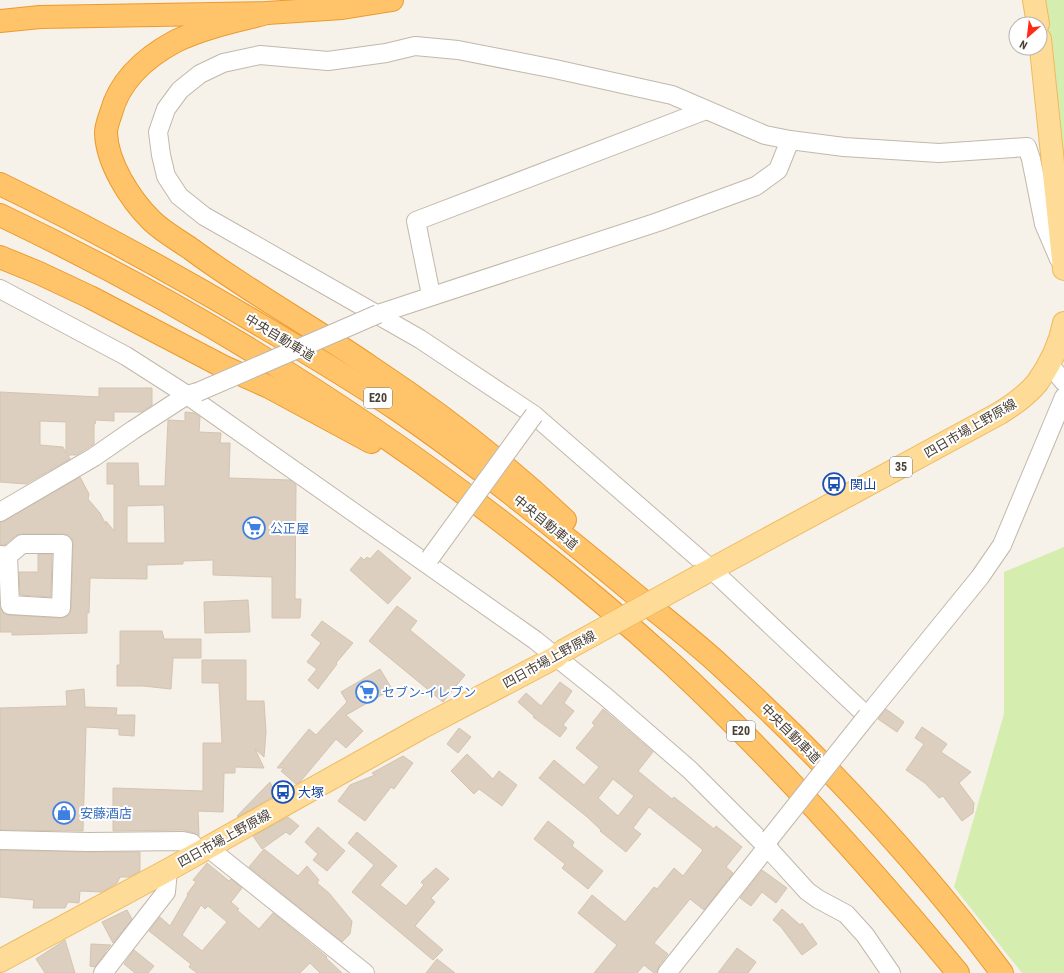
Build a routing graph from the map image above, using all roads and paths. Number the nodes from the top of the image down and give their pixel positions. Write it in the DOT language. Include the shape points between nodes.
graph roads {
  1 [pos="149,0"];
  2 [pos="392,0"];
  3 [pos="1034,0"];
  4 [pos="0,8"];
  5 [pos="268,13"];
  6 [pos="1037,16"];
  7 [pos="0,21"];
  8 [pos="1042,56"];
  9 [pos="706,110"];
  10 [pos="790,140"];
  11 [pos="0,184"];
  12 [pos="0,215"];
  13 [pos="0,257"];
  14 [pos="1064,270"];
  15 [pos="0,290"];
  16 [pos="431,295"];
  17 [pos="378,314"];
  18 [pos="1064,323"];
  19 [pos="1049,364"];
  20 [pos="1064,382"];
  21 [pos="193,394"];
  22 [pos="1064,397"];
  23 [pos="534,415"];
  24 [pos="0,512"];
  25 [pos="496,517"];
  26 [pos="427,560"];
  27 [pos="706,572"];
  28 [pos="559,654"];
  29 [pos="721,665"];
  30 [pos="867,716"];
  31 [pos="0,840"];
  32 [pos="768,842"];
  33 [pos="203,850"];
  34 [pos="168,870"];
  35 [pos="0,960"];
  36 [pos="103,973"];
  37 [pos="365,973"];
  38 [pos="667,973"];
  39 [pos="891,973"];
  40 [pos="958,973"];
  41 [pos="1002,973"];
  1 -- 4 [label="highway" via="33,4"];
  2 -- 5 [label="highway" via="342,8"];
  3 -- 6 [label="main road"];
  5 -- 7 [label="highway" via="40,17"];
  5 -- 29 [label="highway" via="204,29 176,41 141,64 128,78 112,106 106,130 107,144 113,161 133,201 152,222 213,266 373,368 449,422 536,492"];
  8 -- 14 [label="main road"];
  9 -- 10 [label="street" via="765,135"];
  9 -- 16 [label="street" via="416,221"];
  9 -- 17 [label="street" via="672,95 555,69 458,50 415,46 328,61 260,54 223,63 200,74 180,90 166,109 158,132 160,155 166,176 178,196 204,216"];
  10 -- 14 [label="street" via="844,147 938,153 1027,148 1044,224"];
  10 -- 16 [label="street" via="778,170 756,186 658,222"];
  11 -- 29 [label="highway, 中央自動車道 / E20" via="85,226 202,290 319,359 399,411 525,504"];
  12 -- 25 [label="highway, 中央自動車道 / E20" via="99,265 252,351 412,455"];
  13 -- 25 [label="highway" via="83,293 222,366 268,387 380,447"];
  15 -- 21 [label="street"];
  16 -- 17 [label="street"];
  17 -- 21 [label="street, bridge"];
  17 -- 23 [label="street"];
  18 -- 19 [label="main road, 四日市場上野原線 / 35"];
  19 -- 20 [label="street"];
  19 -- 27 [label="main road, 四日市場上野原線 / 35" via="1036,384 1016,403 1000,413"];
  21 -- 24 [label="street" via="94,457"];
  21 -- 26 [label="street"];
  22 -- 30 [label="street" via="999,551"];
  23 -- 26 [label="street, bridge"];
  23 -- 27 [label="street"];
  25 -- 40 [label="highway, 中央自動車道 / E20" via="577,581 665,658 756,745 902,904"];
  26 -- 28 [label="street" via="535,640"];
  27 -- 28 [label="main road, 四日市場上野原線 / 35, bridge"];
  27 -- 30 [label="street"];
  28 -- 32 [label="street"];
  28 -- 33 [label="main road, 四日市場上野原線 / 35"];
  29 -- 41 [label="highway, 中央自動車道 / E20" via="866,809 933,886"];
  30 -- 32 [label="street, bridge"];
  31 -- 33 [label="street" via="183,841"];
  32 -- 38 [label="street"];
  32 -- 39 [label="street" via="807,891 846,914 865,935"];
  33 -- 34 [label="main road, 四日市場上野原線 / 35"];
  33 -- 37 [label="street"];
  34 -- 35 [label="main road, 四日市場上野原線 / 35"];
  34 -- 36 [label="street" via="166,892"];
}
